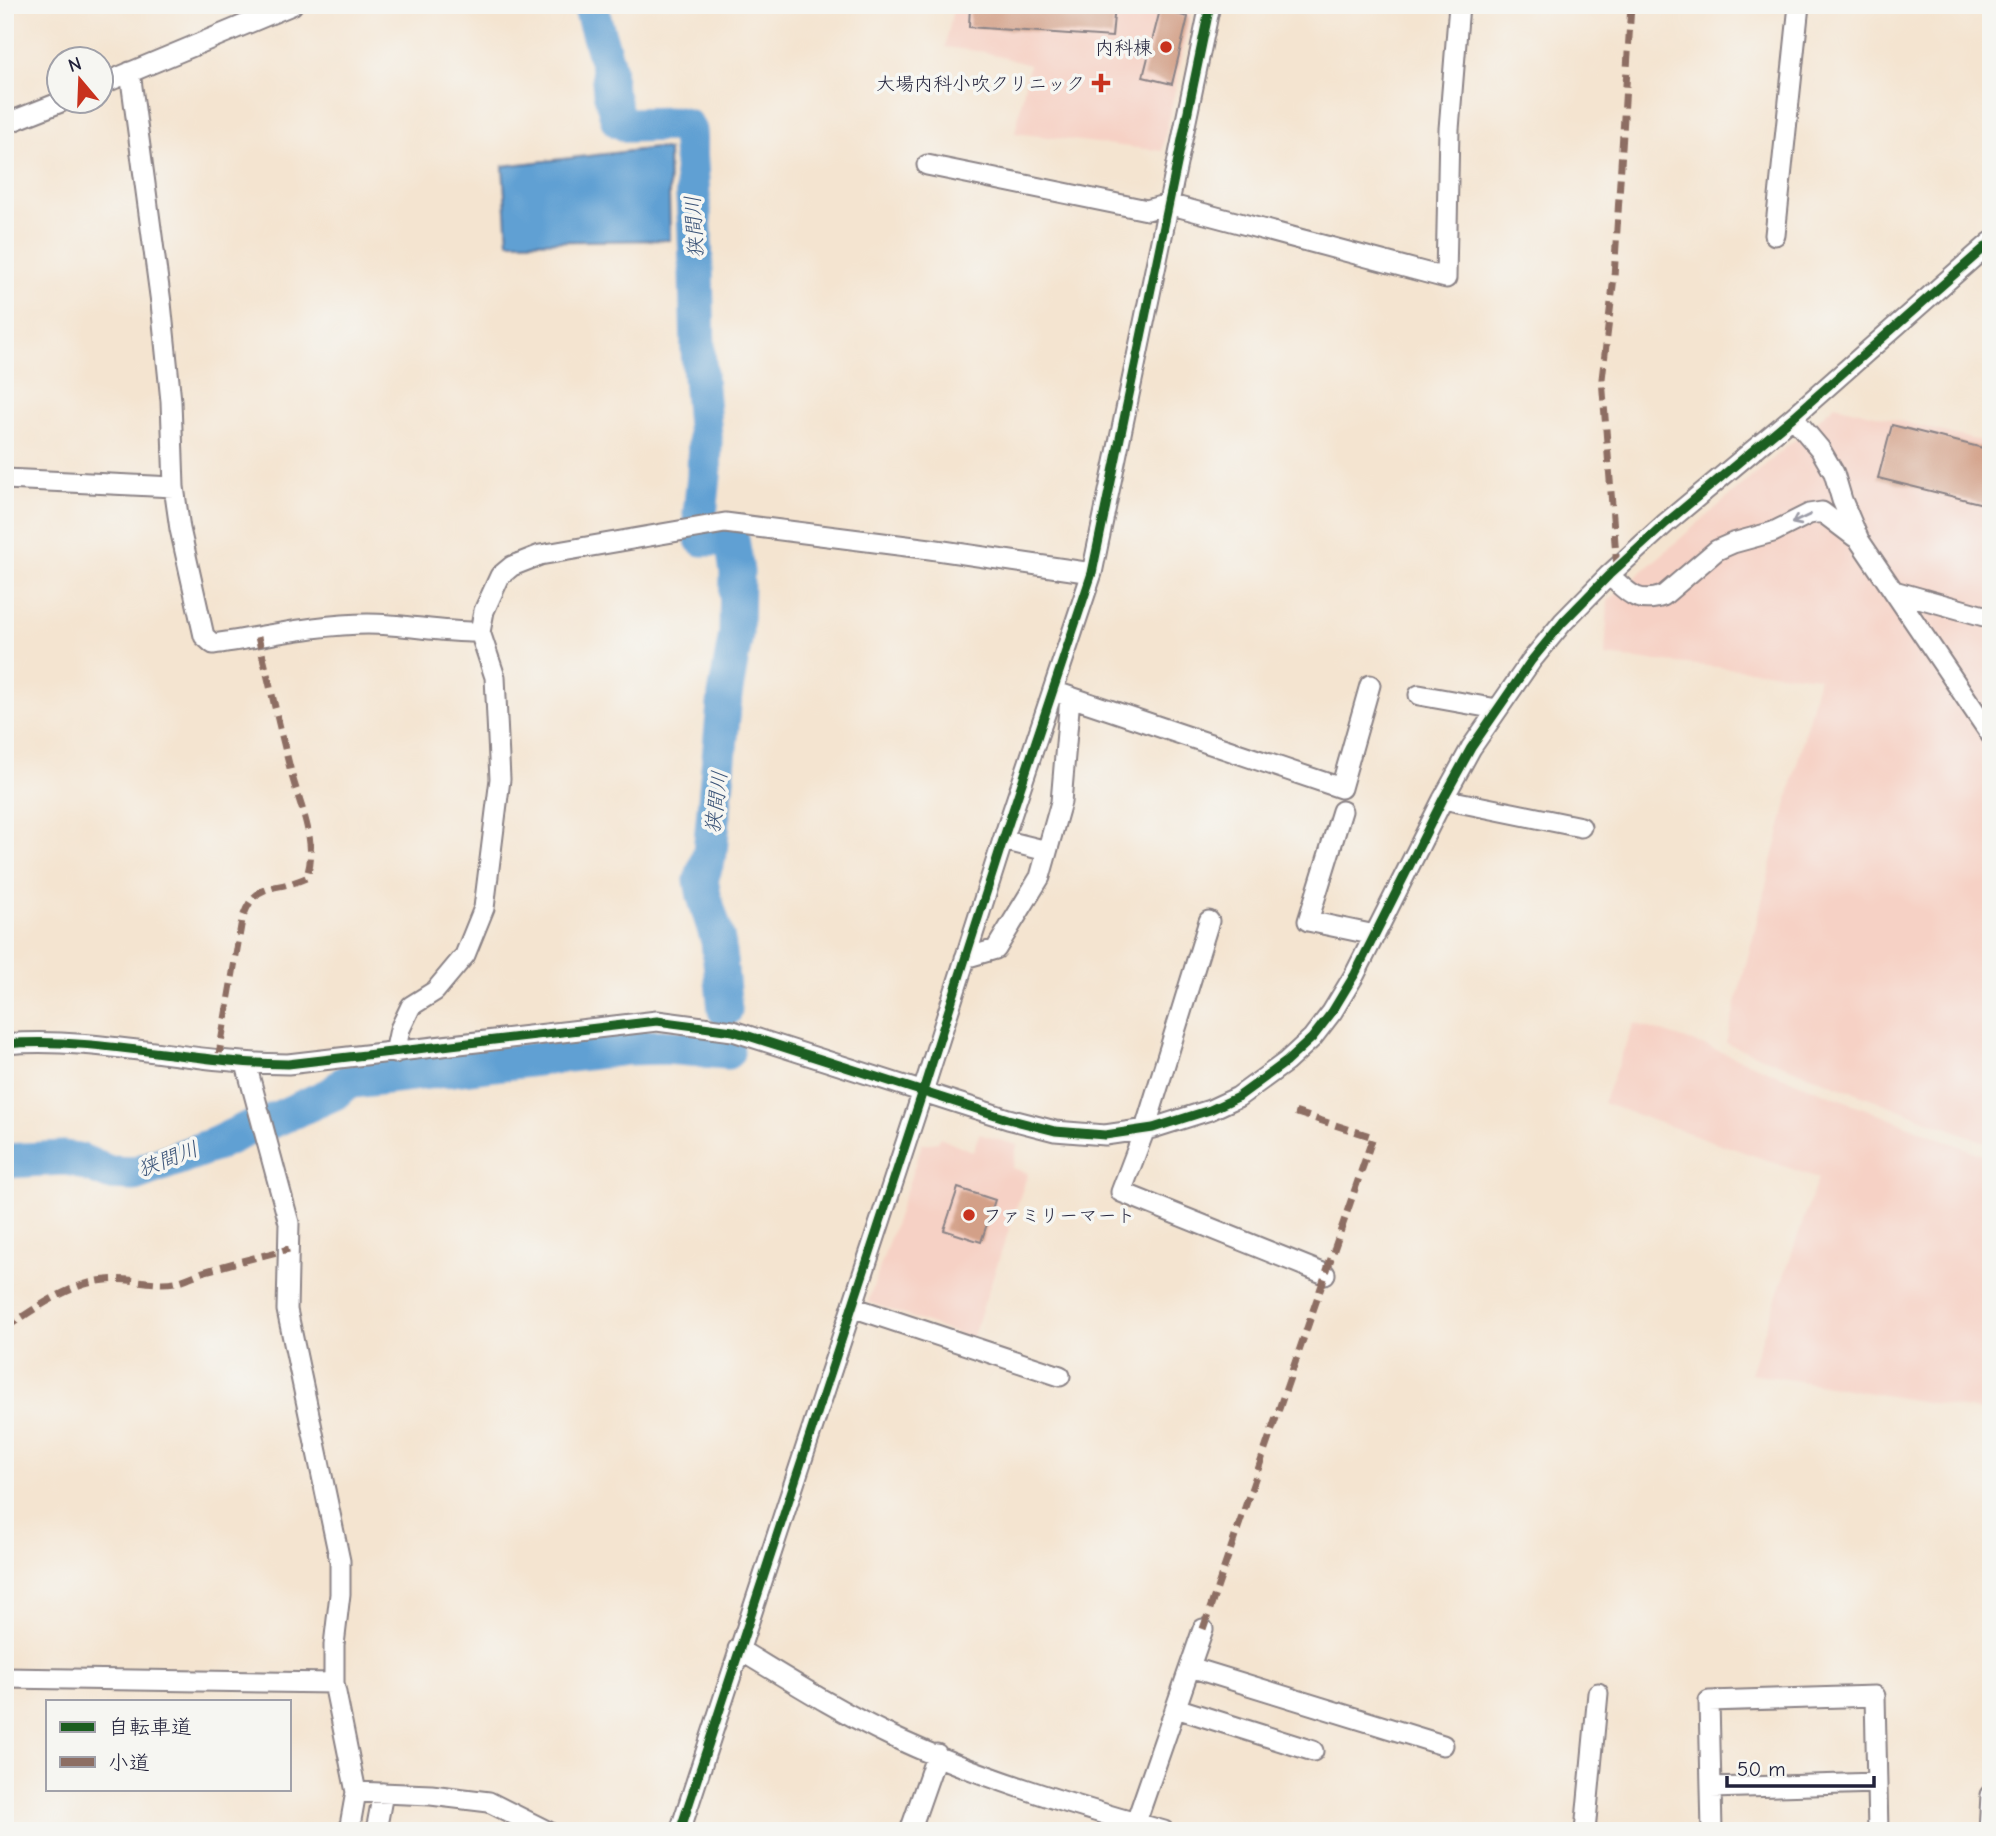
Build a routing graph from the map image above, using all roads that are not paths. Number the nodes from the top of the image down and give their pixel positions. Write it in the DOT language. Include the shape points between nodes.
graph roads {
  1 [pos="292,5"];
  2 [pos="1210,5"];
  3 [pos="1459,5"];
  4 [pos="1799,5"];
  5 [pos="251,13"];
  6 [pos="130,72"];
  7 [pos="116,78"];
  8 [pos="46,108"];
  9 [pos="5,124"];
  10 [pos="927,165"];
  11 [pos="1168,204"];
  12 [pos="1775,235"];
  13 [pos="1991,242"];
  14 [pos="1793,417"];
  15 [pos="5,479"];
  16 [pos="174,487"];
  17 [pos="1859,540"];
  18 [pos="1092,573"];
  19 [pos="1609,575"];
  20 [pos="1894,591"];
  21 [pos="1991,618"];
  22 [pos="480,632"];
  23 [pos="1370,685"];
  24 [pos="1062,694"];
  25 [pos="1419,695"];
  26 [pos="1497,709"];
  27 [pos="1991,735"];
  28 [pos="1443,799"];
  29 [pos="1342,811"];
  30 [pos="1581,827"];
  31 [pos="1003,840"];
  32 [pos="1047,851"];
  33 [pos="1209,921"];
  34 [pos="1375,935"];
  35 [pos="965,958"];
  36 [pos="5,1044"];
  37 [pos="395,1053"];
  38 [pos="246,1064"];
  39 [pos="923,1091"];
  40 [pos="1145,1129"];
  41 [pos="1325,1274"];
  42 [pos="852,1307"];
  43 [pos="1060,1376"];
  44 [pos="1203,1629"];
  45 [pos="738,1648"];
  46 [pos="1190,1667"];
  47 [pos="5,1678"];
  48 [pos="334,1683"];
  49 [pos="1598,1693"];
  50 [pos="1176,1708"];
  51 [pos="1443,1745"];
  52 [pos="1313,1751"];
  53 [pos="937,1754"];
  54 [pos="1877,1783"];
  55 [pos="1711,1788"];
  56 [pos="356,1792"];
  57 [pos="383,1793"];
  58 [pos="1991,1795"];
  59 [pos="1150,1828"];
  60 [pos="349,1831"];
  61 [pos="376,1831"];
  62 [pos="547,1831"];
  63 [pos="680,1831"];
  64 [pos="910,1831"];
  65 [pos="1585,1831"];
  66 [pos="1712,1831"];
  67 [pos="1878,1831"];
  68 [pos="1989,1831"];
  1 -- 5 [label="street"];
  2 -- 11 [label="street"];
  3 -- 11 [label="street" via="1449,129 1446,278"];
  4 -- 12 [label="street"];
  5 -- 6 [label="street"];
  6 -- 7 [label="street"];
  6 -- 16 [label="street" via="161,303"];
  8 -- 9 [label="street"];
  10 -- 11 [label="street" via="1147,210"];
  11 -- 18 [label="street"];
  13 -- 14 [label="street"];
  14 -- 17 [label="street" via="1834,473"];
  14 -- 19 [label="street"];
  15 -- 16 [label="street"];
  16 -- 22 [label="street" via="204,636 213,644 369,624"];
  17 -- 19 [label="street, one-way" via="1822,512 1717,550 1663,596 1652,600 1640,600"];
  17 -- 20 [label="street"];
  18 -- 22 [label="street" via="725,523 540,555 512,566 491,593"];
  18 -- 24 [label="street"];
  19 -- 26 [label="street" via="1555,632"];
  20 -- 21 [label="street"];
  20 -- 27 [label="street"];
  22 -- 37 [label="street" via="495,677 500,779 484,908 465,956 435,990 411,1006"];
  23 -- 24 [label="street" via="1342,788"];
  24 -- 31 [label="street"];
  24 -- 32 [label="street" via="1061,802"];
  25 -- 26 [label="street"];
  26 -- 28 [label="street"];
  28 -- 30 [label="street"];
  28 -- 34 [label="street"];
  29 -- 34 [label="street" via="1308,921"];
  31 -- 32 [label="street"];
  31 -- 35 [label="street"];
  32 -- 35 [label="street" via="1040,877 996,950"];
  33 -- 40 [label="street"];
  34 -- 40 [label="street" via="1332,1012 1286,1062 1238,1097"];
  35 -- 39 [label="street"];
  36 -- 38 [label="street" via="61,1043"];
  37 -- 38 [label="street"];
  37 -- 39 [label="street" via="657,1021 733,1031"];
  38 -- 48 [label="street" via="289,1223 287,1310 340,1561"];
  39 -- 40 [label="street" via="1055,1131 1105,1135"];
  39 -- 42 [label="street"];
  40 -- 41 [label="street" via="1121,1192"];
  42 -- 43 [label="street"];
  42 -- 45 [label="street"];
  44 -- 46 [label="street"];
  45 -- 53 [label="street" via="831,1705"];
  45 -- 63 [label="street"];
  46 -- 50 [label="street"];
  46 -- 51 [label="street"];
  47 -- 48 [label="street"];
  48 -- 56 [label="street"];
  49 -- 65 [label="street"];
  50 -- 52 [label="street"];
  50 -- 59 [label="street"];
  53 -- 59 [label="street" via="1022,1789"];
  53 -- 64 [label="street"];
  54 -- 55 [label="street"];
  54 -- 55 [label="street" via="1875,1696 1709,1701"];
  54 -- 67 [label="street"];
  55 -- 66 [label="street"];
  56 -- 57 [label="street"];
  56 -- 60 [label="street"];
  57 -- 61 [label="street"];
  57 -- 62 [label="street" via="489,1802"];
  58 -- 68 [label="street"];
}
